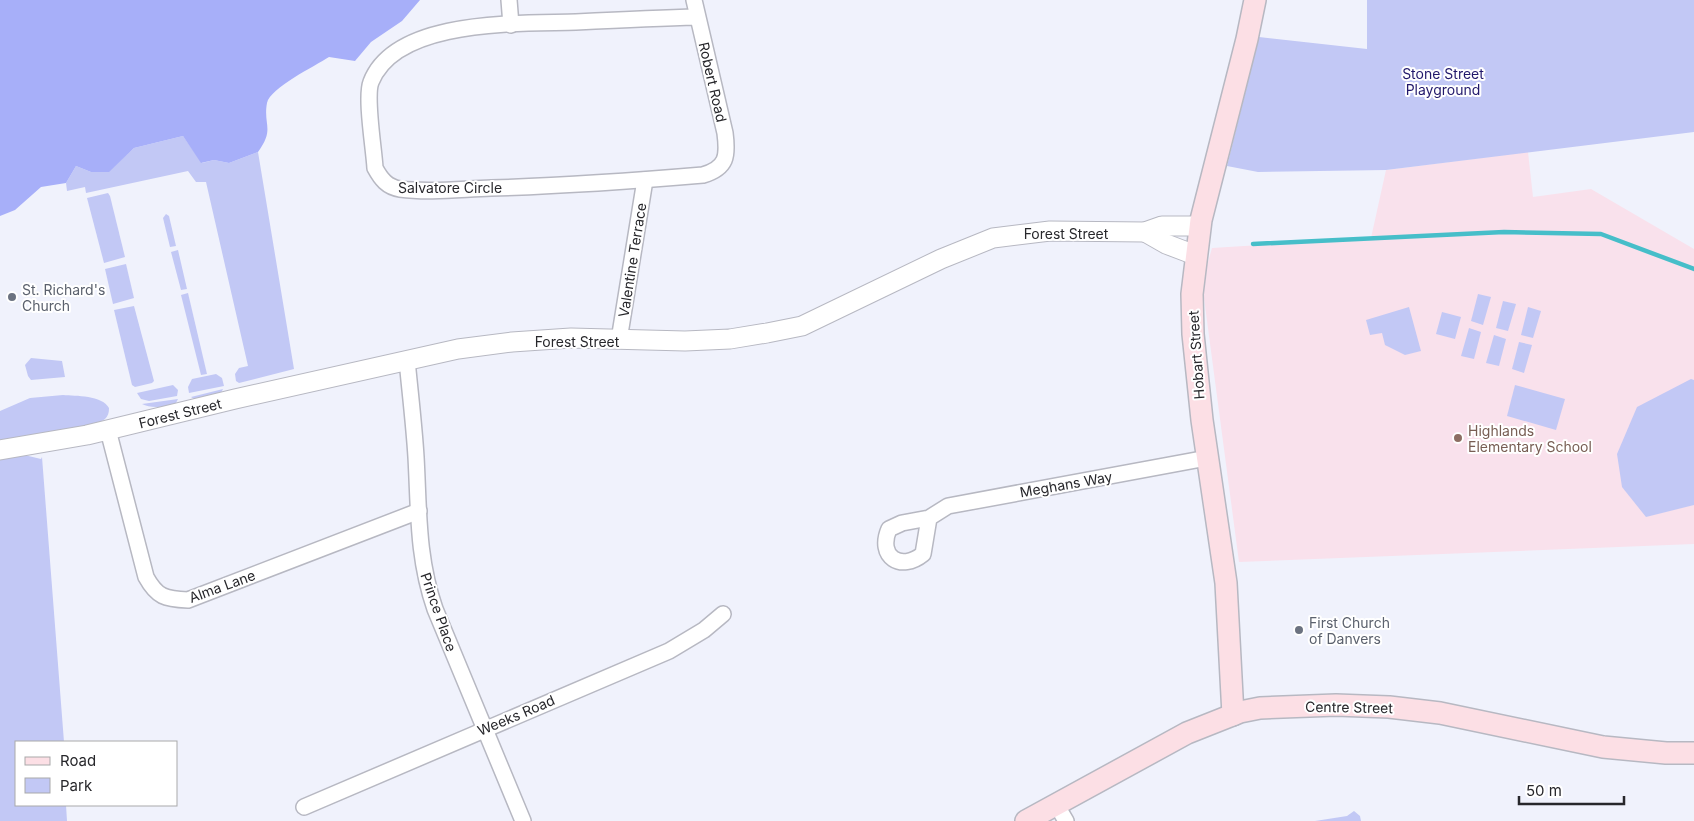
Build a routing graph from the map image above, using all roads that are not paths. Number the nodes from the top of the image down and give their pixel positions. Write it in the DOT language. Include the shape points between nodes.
graph roads {
  1 [pos="509,0"];
  2 [pos="694,0"];
  3 [pos="1255,0"];
  4 [pos="697,17"];
  5 [pos="511,25"];
  6 [pos="722,163"];
  7 [pos="644,180"];
  8 [pos="1200,226"];
  9 [pos="1145,232"];
  10 [pos="1195,255"];
  11 [pos="619,340"];
  12 [pos="408,360"];
  13 [pos="108,430"];
  14 [pos="0,450"];
  15 [pos="1207,458"];
  16 [pos="419,511"];
  17 [pos="928,518"];
  18 [pos="723,614"];
  19 [pos="1233,715"];
  20 [pos="485,729"];
  21 [pos="1694,753"];
  22 [pos="304,807"];
  23 [pos="1061,813"];
  24 [pos="523,821"];
  25 [pos="1026,821"];
  1 -- 5 [label="street"];
  2 -- 4 [label="street, Robert Road"];
  3 -- 8 [label="main road, Hobart Street"];
  4 -- 5 [label="street, Salvatore Circle"];
  4 -- 6 [label="street, Robert Road" via="726,133 727,149"];
  5 -- 7 [label="street, Salvatore Circle" via="436,35 392,53 379,68 370,83 370,96 375,168 381,179 399,189 434,190 598,185"];
  6 -- 7 [label="street, Salvatore Circle" via="715,171 703,175"];
  7 -- 11 [label="street, Valentine Terrace"];
  8 -- 9 [label="street, Forest Street" via="1162,226"];
  8 -- 10 [label="main road, Hobart Street"];
  9 -- 10 [label="street, Forest Street"];
  9 -- 11 [label="street, Forest Street" via="1050,232 993,238 941,259 802,326 730,339"];
  10 -- 15 [label="main road, Hobart Street" via="1193,334"];
  11 -- 12 [label="street, Forest Street" via="571,338 512,342"];
  12 -- 13 [label="street, Forest Street"];
  12 -- 16 [label="street, Prince Place"];
  13 -- 14 [label="street, Forest Street"];
  13 -- 16 [label="street, Alma Lane" via="146,577 153,590 162,596 188,600"];
  15 -- 17 [label="street, Meghans Way" via="948,506"];
  15 -- 19 [label="main road, Hobart Street" via="1226,583"];
  16 -- 20 [label="street, Prince Place" via="425,580"];
  18 -- 20 [label="street, Weeks Road" via="669,651"];
  19 -- 21 [label="main road, Centre Street" via="1260,708 1388,707 1440,713 1603,747"];
  19 -- 23 [label="main road, Centre Street" via="1187,733"];
  20 -- 22 [label="street, Weeks Road"];
  20 -- 24 [label="street, Prince Place"];
  23 -- 25 [label="main road, Centre Street"];
}
